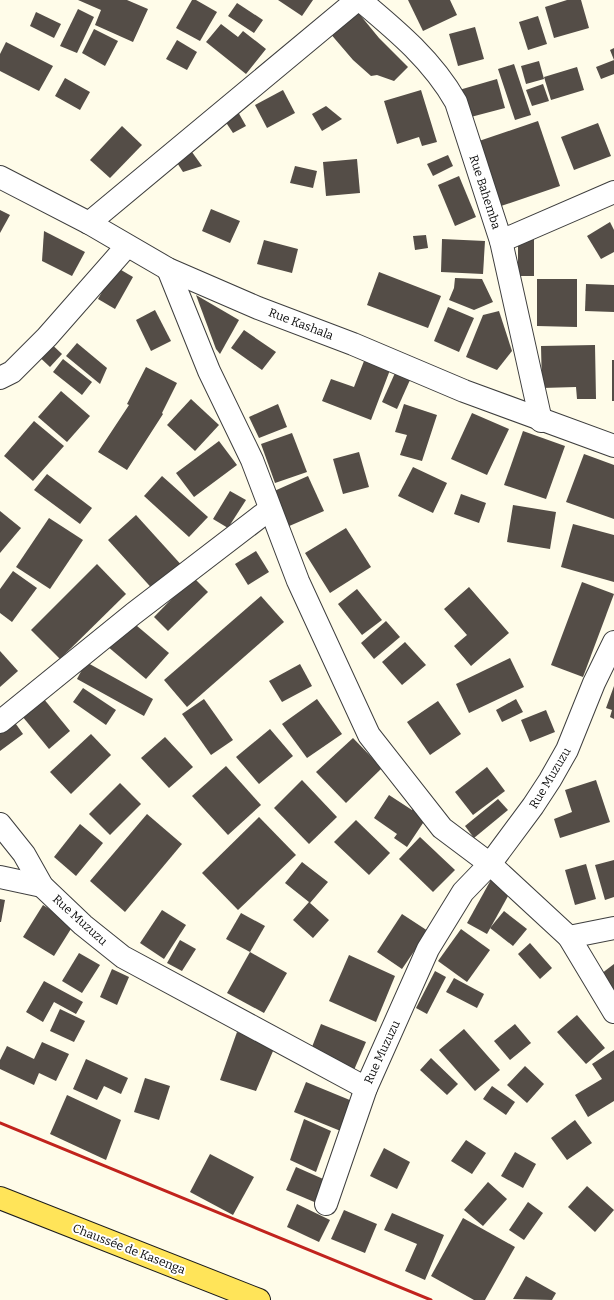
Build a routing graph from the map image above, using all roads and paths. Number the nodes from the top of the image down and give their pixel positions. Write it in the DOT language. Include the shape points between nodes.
graph roads {
  1 [pos="357,0"];
  2 [pos="360,0"];
  3 [pos="0,176"];
  4 [pos="614,192"];
  5 [pos="89,223"];
  6 [pos="501,241"];
  7 [pos="127,246"];
  8 [pos="168,269"];
  9 [pos="0,378"];
  10 [pos="541,421"];
  11 [pos="614,446"];
  12 [pos="270,509"];
  13 [pos="614,642"];
  14 [pos="0,722"];
  15 [pos="0,824"];
  16 [pos="490,864"];
  17 [pos="0,877"];
  18 [pos="42,886"];
  19 [pos="614,928"];
  20 [pos="569,937"];
  21 [pos="614,1012"];
  22 [pos="366,1088"];
  23 [pos="0,1198"];
  24 [pos="326,1204"];
  25 [pos="259,1300"];
  1 -- 5 [label="street"];
  2 -- 6 [label="street, Rue Bahemba" via="420,52 445,82 456,102"];
  3 -- 5 [label="street, Rue Kashala"];
  4 -- 6 [label="street"];
  5 -- 7 [label="street, Rue Kashala"];
  6 -- 10 [label="street, Rue Bahemba"];
  7 -- 8 [label="street, Rue Kashala"];
  7 -- 9 [label="street" via="47,336 12,372"];
  8 -- 10 [label="street, Rue Kashala" via="258,308"];
  8 -- 12 [label="street" via="209,371 252,460"];
  10 -- 11 [label="street, Rue Kashala"];
  12 -- 14 [label="street" via="133,614"];
  12 -- 16 [label="street" via="298,581 369,736 442,828"];
  13 -- 16 [label="street, Rue Muzuzu" via="567,750 533,806"];
  15 -- 18 [label="street, Rue Muzuzu" via="24,854"];
  16 -- 20 [label="street"];
  16 -- 22 [label="street, Rue Muzuzu" via="463,892 441,925"];
  17 -- 18 [label="street"];
  18 -- 22 [label="street, Rue Muzuzu" via="123,958"];
  19 -- 20 [label="street"];
  20 -- 21 [label="street"];
  22 -- 24 [label="street"];
  23 -- 25 [label="main road, Chaussée de Kasenga"];
}
